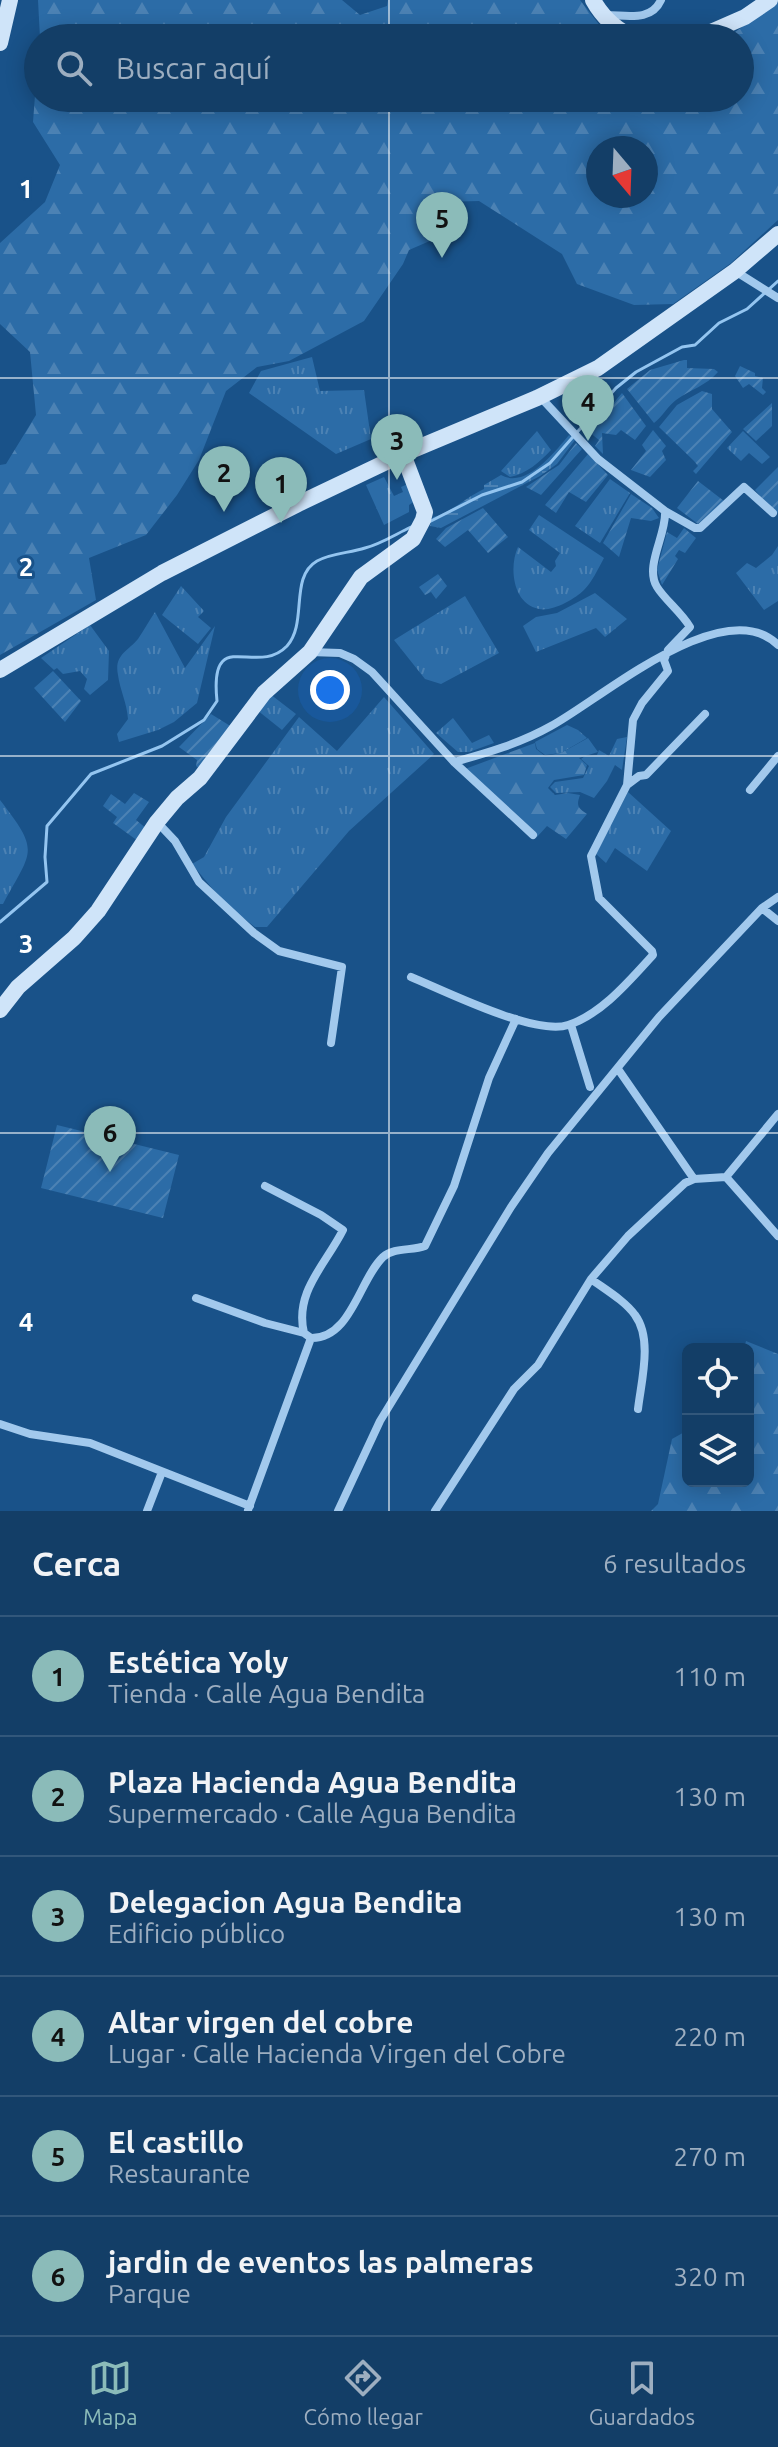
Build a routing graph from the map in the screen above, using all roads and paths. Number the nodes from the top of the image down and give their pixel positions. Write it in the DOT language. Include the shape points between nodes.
graph roads {
  1 [pos="10,0"];
  2 [pos="661,0"];
  3 [pos="770,0"];
  4 [pos="597,8"];
  5 [pos="614,24"];
  6 [pos="729,24"];
  7 [pos="0,43"];
  8 [pos="778,234"];
  9 [pos="735,271"];
  10 [pos="776,296"];
  11 [pos="544,401"];
  12 [pos="403,454"];
  13 [pos="665,511"];
  14 [pos="773,513"];
  15 [pos="778,645"];
  16 [pos="310,652"];
  17 [pos="666,655"];
  18 [pos="0,670"];
  19 [pos="705,714"];
  20 [pos="778,756"];
  21 [pos="454,762"];
  22 [pos="627,785"];
  23 [pos="750,790"];
  24 [pos="157,822"];
  25 [pos="533,835"];
  26 [pos="778,897"];
  27 [pos="762,908"];
  28 [pos="778,921"];
  29 [pos="411,977"];
  30 [pos="0,1010"];
  31 [pos="516,1019"];
  32 [pos="571,1025"];
  33 [pos="331,1043"];
  34 [pos="618,1069"];
  35 [pos="590,1087"];
  36 [pos="778,1114"];
  37 [pos="726,1177"];
  38 [pos="694,1179"];
  39 [pos="265,1186"];
  40 [pos="778,1236"];
  41 [pos="591,1279"];
  42 [pos="196,1298"];
  43 [pos="308,1336"];
  44 [pos="638,1409"];
  45 [pos="0,1424"];
  46 [pos="162,1472"];
  47 [pos="249,1508"];
  48 [pos="147,1511"];
  49 [pos="338,1511"];
  50 [pos="435,1511"];
  1 -- 7 [label="main road"];
  2 -- 4 [label="street" via="648,15"];
  3 -- 6 [label="main road"];
  4 -- 5 [label="main road"];
  8 -- 9 [label="main road"];
  9 -- 10 [label="street"];
  9 -- 12 [label="main road" via="598,368"];
  11 -- 13 [label="street" via="598,459"];
  12 -- 16 [label="main road" via="423,502 421,525 413,539 361,577"];
  12 -- 18 [label="main road" via="162,573"];
  13 -- 14 [label="street" via="700,528 744,487"];
  13 -- 17 [label="street" via="654,580 690,627"];
  15 -- 17 [label="street" via="767,635 739,630 700,639"];
  16 -- 21 [label="street" via="340,653 372,672"];
  16 -- 24 [label="main road" via="264,693 200,778"];
  17 -- 21 [label="street" via="550,727"];
  17 -- 22 [label="street" via="668,671 633,720"];
  19 -- 22 [label="street" via="646,775"];
  20 -- 23 [label="street"];
  21 -- 25 [label="street"];
  22 -- 32 [label="street" via="591,862 599,898 654,954 604,1003"];
  24 -- 30 [label="main road" via="98,911"];
  24 -- 33 [label="street" via="199,882 254,933 279,951 342,967"];
  26 -- 27 [label="street"];
  27 -- 28 [label="street"];
  27 -- 34 [label="street" via="659,1017"];
  29 -- 31 [label="street"];
  31 -- 32 [label="street" via="555,1028"];
  31 -- 43 [label="street" via="489,1078 454,1186 425,1246 384,1256 342,1324 330,1334"];
  32 -- 35 [label="street"];
  34 -- 38 [label="street"];
  34 -- 49 [label="street" via="511,1207 380,1421"];
  36 -- 37 [label="street"];
  37 -- 38 [label="street"];
  37 -- 40 [label="street"];
  38 -- 41 [label="street" via="628,1236"];
  39 -- 43 [label="street" via="343,1230 302,1305"];
  41 -- 44 [label="street" via="640,1322 644,1342"];
  41 -- 50 [label="street" via="538,1365 507,1398"];
  42 -- 43 [label="street"];
  43 -- 47 [label="street"];
  45 -- 46 [label="street" via="90,1443"];
  46 -- 47 [label="street"];
  46 -- 48 [label="street"];
}
